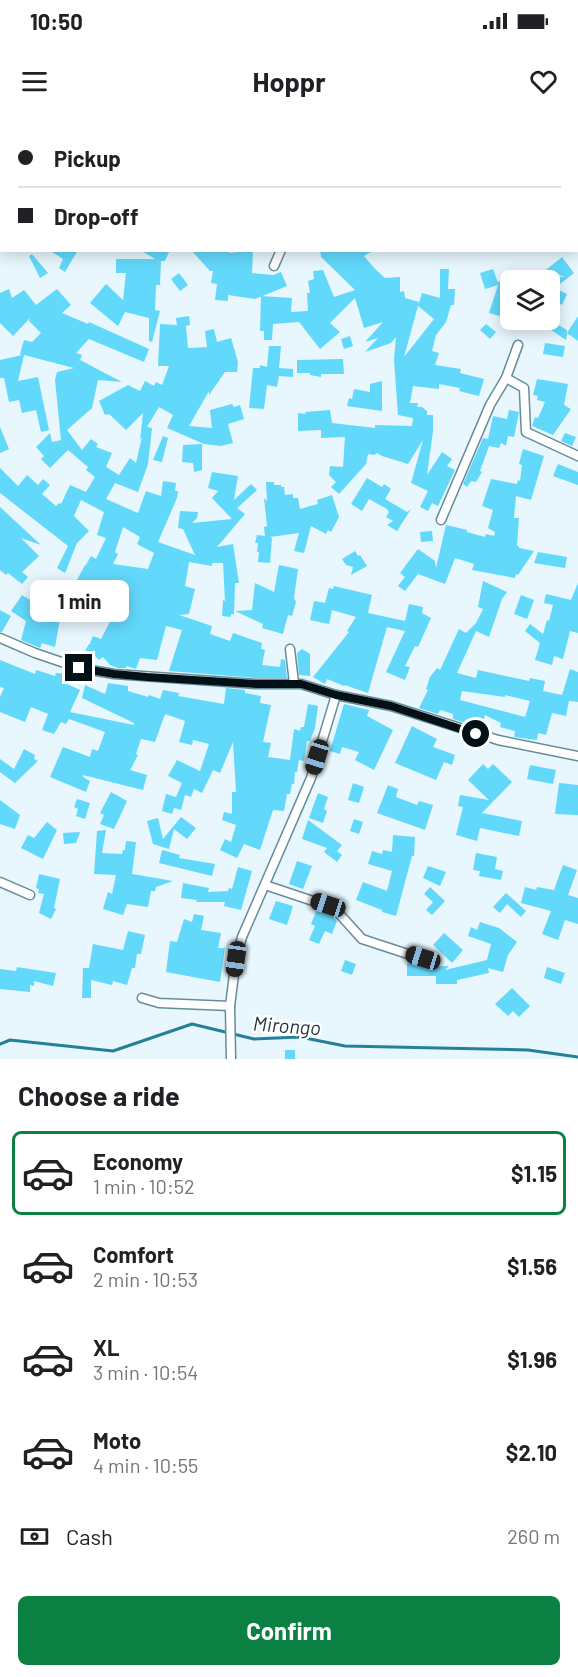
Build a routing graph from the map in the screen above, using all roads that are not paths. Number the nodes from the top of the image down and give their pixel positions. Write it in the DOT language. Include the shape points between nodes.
graph roads {
  1 [pos="280,252"];
  2 [pos="274,266"];
  3 [pos="518,345"];
  4 [pos="506,378"];
  5 [pos="578,456"];
  6 [pos="441,520"];
  7 [pos="0,638"];
  8 [pos="290,650"];
  9 [pos="294,683"];
  10 [pos="336,695"];
  11 [pos="578,756"];
  12 [pos="0,882"];
  13 [pos="265,885"];
  14 [pos="30,895"];
  15 [pos="423,958"];
  16 [pos="142,998"];
  17 [pos="230,1006"];
  18 [pos="231,1059"];
  1 -- 2 [label="street"];
  3 -- 4 [label="street"];
  4 -- 5 [label="street" via="524,388 526,432"];
  4 -- 6 [label="street" via="485,415"];
  7 -- 9 [label="street" via="79,668 114,674"];
  8 -- 9 [label="street"];
  9 -- 10 [label="street"];
  10 -- 11 [label="street" via="391,706 498,740"];
  10 -- 13 [label="street" via="311,778"];
  12 -- 14 [label="street"];
  13 -- 15 [label="street" via="334,908 362,939"];
  13 -- 17 [label="street" via="239,948"];
  16 -- 17 [label="street" via="159,1003"];
  17 -- 18 [label="street"];
}
